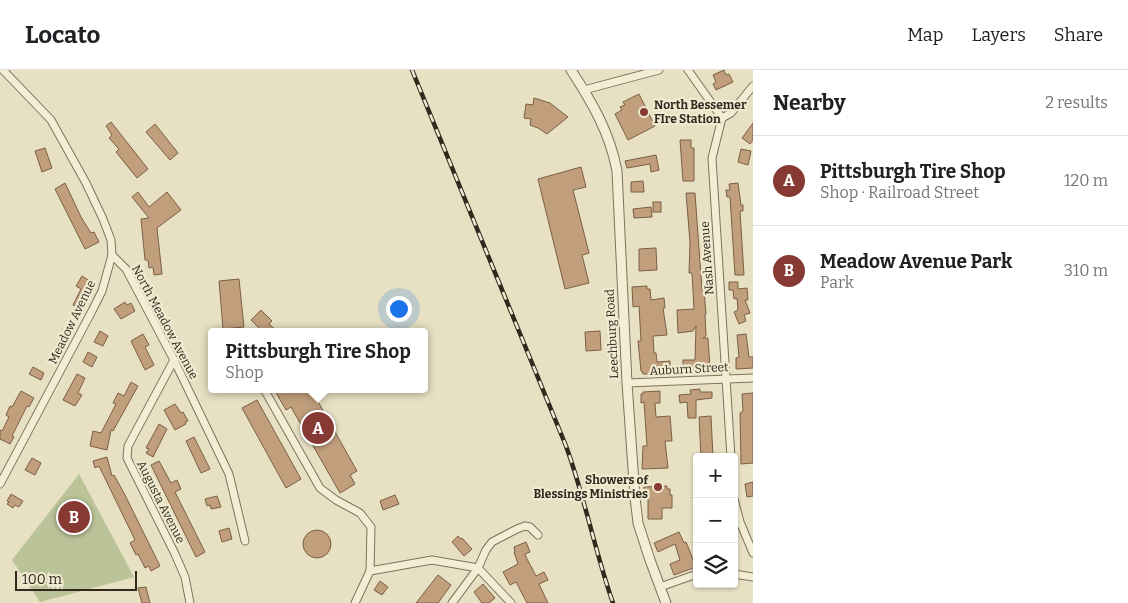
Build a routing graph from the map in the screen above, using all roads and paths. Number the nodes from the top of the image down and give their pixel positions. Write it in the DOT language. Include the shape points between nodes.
graph roads {
  1 [pos="3,70"];
  2 [pos="571,70"];
  3 [pos="659,70"];
  4 [pos="688,70"];
  5 [pos="753,86"];
  6 [pos="584,90"];
  7 [pos="722,118"];
  8 [pos="112,255"];
  9 [pos="174,360"];
  10 [pos="726,378"];
  11 [pos="753,378"];
  12 [pos="627,384"];
  13 [pos="266,393"];
  14 [pos="731,453"];
  15 [pos="0,484"];
  16 [pos="738,514"];
  17 [pos="538,535"];
  18 [pos="246,541"];
  19 [pos="753,553"];
  20 [pos="478,568"];
  21 [pos="370,571"];
  22 [pos="693,575"];
  23 [pos="738,575"];
  24 [pos="753,577"];
  25 [pos="660,587"];
  26 [pos="190,603"];
  27 [pos="355,603"];
  28 [pos="452,603"];
  29 [pos="512,603"];
  30 [pos="666,603"];
  1 -- 8 [label="street, Meadow Avenue" via="52,120 104,219"];
  2 -- 6 [label="street, Leechburg Road"];
  3 -- 6 [label="street"];
  4 -- 7 [label="street"];
  5 -- 7 [label="street" via="731,113"];
  6 -- 12 [label="street, Leechburg Road" via="604,127 614,152 617,171"];
  7 -- 10 [label="street, Nash Avenue" via="712,158"];
  8 -- 9 [label="street, North Meadow Avenue" via="126,269"];
  8 -- 15 [label="street, Meadow Avenue" via="102,291"];
  9 -- 18 [label="street, North Meadow Avenue" via="229,474"];
  9 -- 26 [label="street, Augusta Avenue" via="126,452 185,577"];
  10 -- 11 [label="street, Auburn Street"];
  10 -- 12 [label="street, Auburn Street"];
  10 -- 14 [label="street, Nash Avenue"];
  12 -- 25 [label="street, Leechburg Road" via="638,523"];
  13 -- 21 [label="street" via="320,488 360,513 371,528"];
  16 -- 19 [label="street"];
  17 -- 20 [label="street" via="525,526 504,535 492,542"];
  20 -- 21 [label="street" via="432,560"];
  20 -- 28 [label="street"];
  20 -- 29 [label="street"];
  21 -- 27 [label="street"];
  22 -- 25 [label="street"];
  23 -- 24 [label="street"];
  25 -- 30 [label="street, Leechburg Road"];
}
